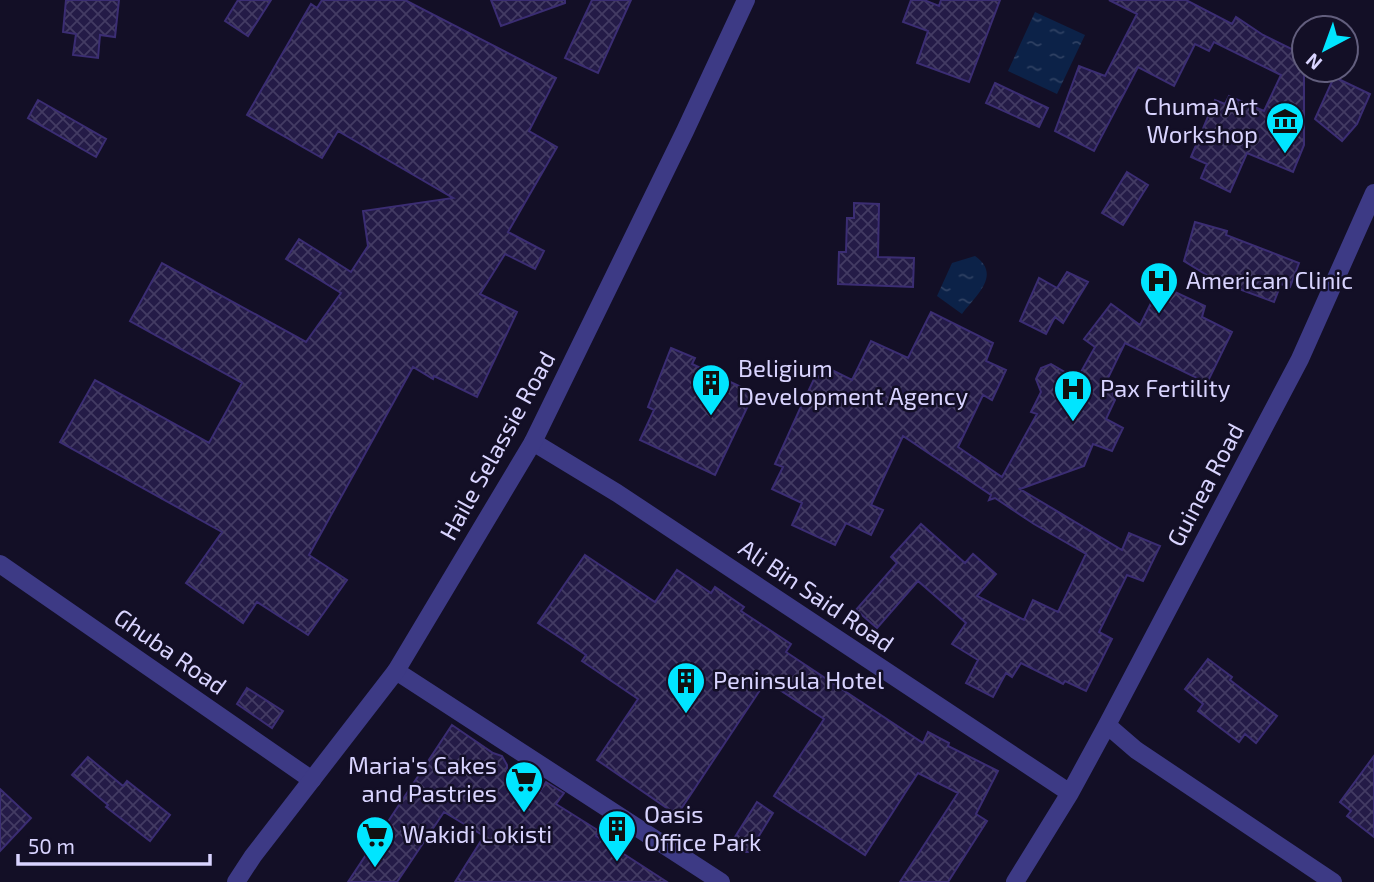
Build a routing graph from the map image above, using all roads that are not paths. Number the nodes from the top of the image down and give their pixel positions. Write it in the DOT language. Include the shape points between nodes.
graph roads {
  1 [pos="746,0"];
  2 [pos="1374,193"];
  3 [pos="533,442"];
  4 [pos="0,564"];
  5 [pos="396,671"];
  6 [pos="1107,725"];
  7 [pos="312,780"];
  8 [pos="1070,793"];
  9 [pos="236,882"];
  10 [pos="721,882"];
  11 [pos="1015,882"];
  12 [pos="1333,882"];
  1 -- 3 [label="street, Haile Selassie Road"];
  2 -- 6 [label="street, Guinea Road" via="1300,359"];
  3 -- 5 [label="street, Haile Selassie Road"];
  3 -- 8 [label="street, Ali Bin Said Road" via="618,493"];
  4 -- 7 [label="street, Ghuba Road"];
  5 -- 7 [label="street, Haile Selassie Road"];
  5 -- 10 [label="street"];
  6 -- 8 [label="street, Guinea Road"];
  6 -- 12 [label="street" via="1136,750"];
  7 -- 9 [label="street, Haile Selassie Road"];
  8 -- 11 [label="street, Guinea Road"];
}
